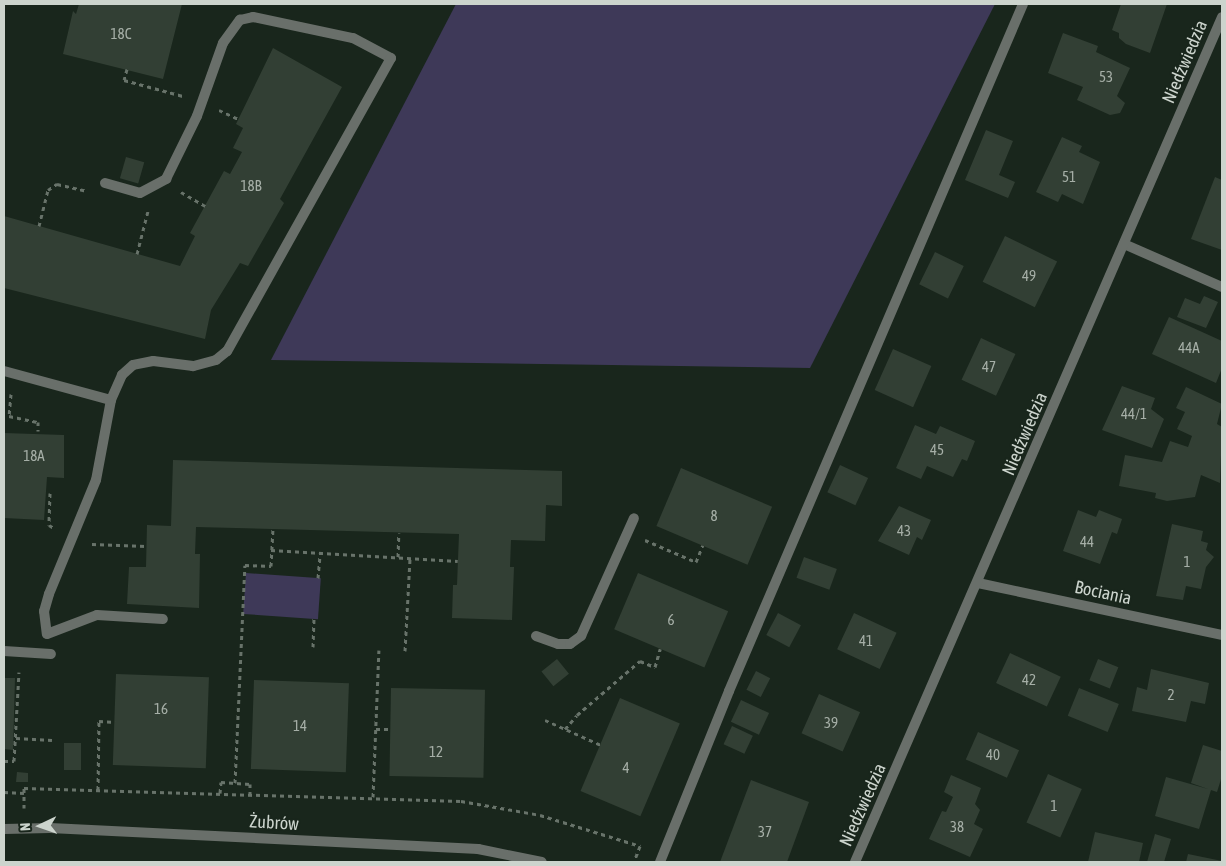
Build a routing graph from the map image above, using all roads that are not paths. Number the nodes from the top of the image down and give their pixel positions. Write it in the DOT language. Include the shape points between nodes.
graph roads {
  1 [pos="1023,4"];
  2 [pos="1222,17"];
  3 [pos="104,183"];
  4 [pos="1124,244"];
  5 [pos="1222,287"];
  6 [pos="8,372"];
  7 [pos="111,400"];
  8 [pos="634,518"];
  9 [pos="978,583"];
  10 [pos="163,619"];
  11 [pos="1222,635"];
  12 [pos="536,636"];
  13 [pos="4,651"];
  14 [pos="51,654"];
  15 [pos="4,829"];
  16 [pos="542,862"];
  17 [pos="660,862"];
  18 [pos="855,862"];
  1 -- 17 [label="street" via="729,691"];
  2 -- 4 [label="street, Niedźwiedzia"];
  3 -- 7 [label="street" via="140,193 166,179 202,102 223,43 240,20 253,17 353,38 391,58 227,351 216,360 193,366 153,361 133,365 122,375"];
  4 -- 5 [label="street"];
  4 -- 9 [label="street, Niedźwiedzia"];
  6 -- 7 [label="street"];
  7 -- 10 [label="street" via="96,480 44,611 47,634 97,615"];
  8 -- 12 [label="street" via="581,636 570,644 558,644"];
  9 -- 11 [label="street, Bociania"];
  9 -- 18 [label="street, Niedźwiedzia"];
  13 -- 14 [label="street"];
  15 -- 16 [label="street, Żubrów" via="478,849"];
}
